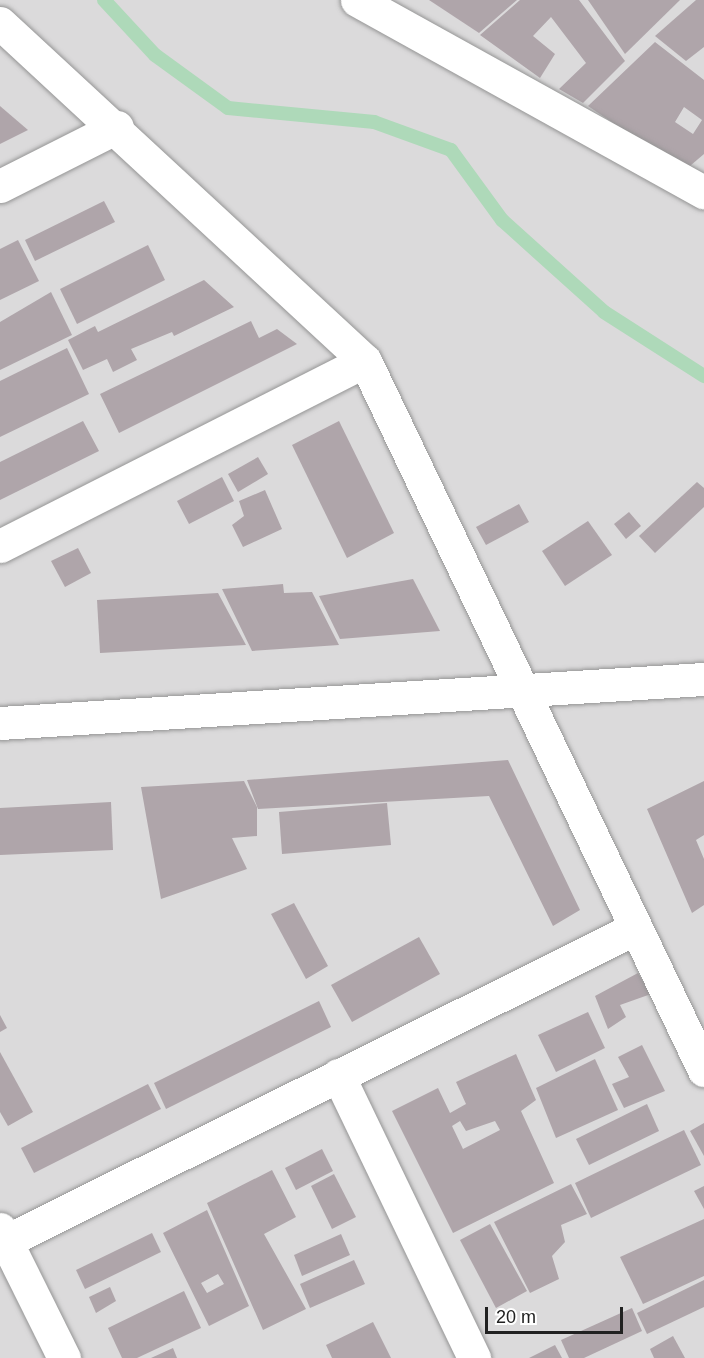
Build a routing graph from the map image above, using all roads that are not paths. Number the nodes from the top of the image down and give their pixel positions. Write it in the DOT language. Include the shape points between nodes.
graph roads {
  1 [pos="357,0"];
  2 [pos="0,23"];
  3 [pos="117,128"];
  4 [pos="0,186"];
  5 [pos="700,186"];
  6 [pos="365,361"];
  7 [pos="0,546"];
  8 [pos="704,679"];
  9 [pos="521,687"];
  10 [pos="0,723"];
  11 [pos="636,927"];
  12 [pos="704,1070"];
  13 [pos="338,1075"];
  14 [pos="2,1238"];
  15 [pos="64,1358"];
  16 [pos="474,1358"];
  1 -- 5 [label="street"];
  2 -- 3 [label="street"];
  3 -- 4 [label="street"];
  3 -- 6 [label="street"];
  6 -- 7 [label="street"];
  6 -- 9 [label="street"];
  8 -- 9 [label="street"];
  9 -- 10 [label="street"];
  9 -- 11 [label="street"];
  11 -- 12 [label="street"];
  11 -- 13 [label="street"];
  13 -- 14 [label="street"];
  13 -- 16 [label="street"];
  14 -- 15 [label="street"];
}
